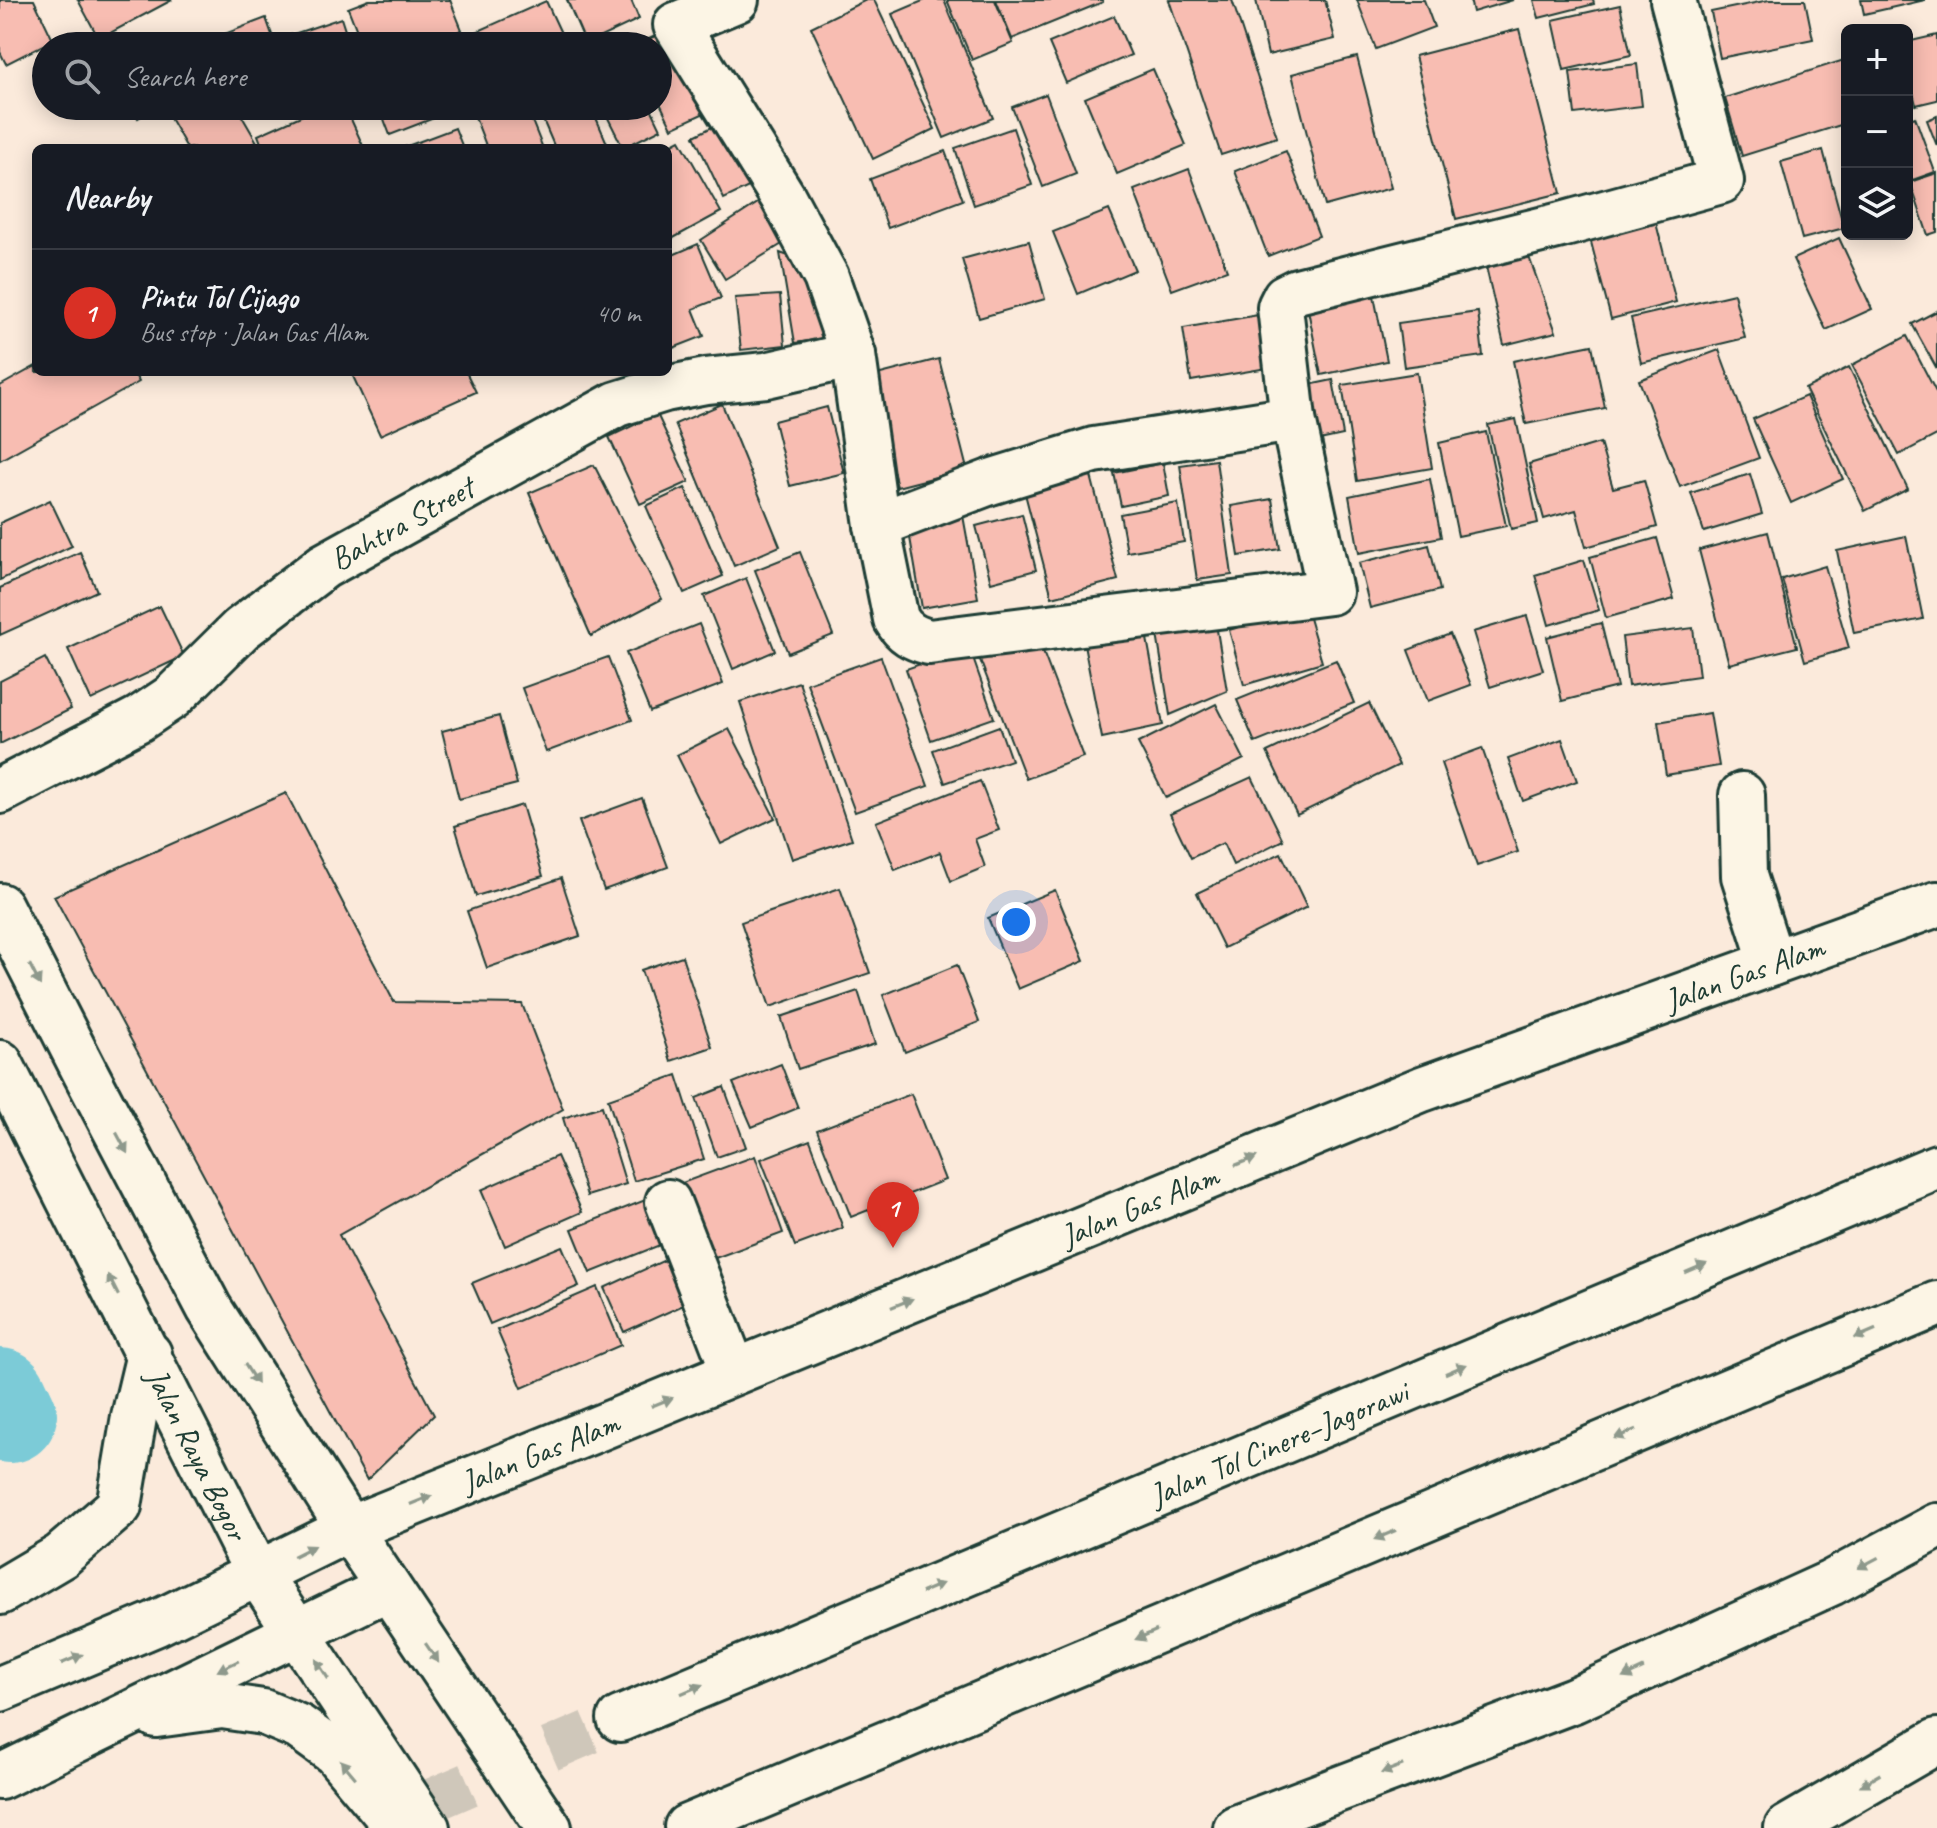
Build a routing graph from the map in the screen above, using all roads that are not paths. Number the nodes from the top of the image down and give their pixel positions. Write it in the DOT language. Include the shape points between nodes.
graph roads {
  1 [pos="736,0"];
  2 [pos="1673,0"];
  3 [pos="853,355"];
  4 [pos="1293,419"];
  5 [pos="877,525"];
  6 [pos="0,791"];
  7 [pos="1742,795"];
  8 [pos="1937,904"];
  9 [pos="0,906"];
  10 [pos="1772,963"];
  11 [pos="0,1063"];
  12 [pos="1937,1167"];
  13 [pos="668,1202"];
  14 [pos="1937,1304"];
  15 [pos="149,1354"];
  16 [pos="734,1372"];
  17 [pos="1937,1526"];
  18 [pos="349,1529"];
  19 [pos="258,1574"];
  20 [pos="388,1588"];
  21 [pos="0,1592"];
  22 [pos="298,1632"];
  23 [pos="0,1689"];
  24 [pos="620,1719"];
  25 [pos="118,1720"];
  26 [pos="1937,1741"];
  27 [pos="0,1777"];
  28 [pos="687,1827"];
  29 [pos="398,1828"];
  30 [pos="427,1828"];
  31 [pos="549,1828"];
  32 [pos="1236,1828"];
  33 [pos="1787,1828"];
  1 -- 3 [label="main road" via="676,25 826,277"];
  2 -- 4 [label="main road" via="1721,181 1285,297 1280,307"];
  3 -- 5 [label="main road"];
  3 -- 6 [label="main road, Bahtra Street" via="766,375 665,389 617,404 324,566 241,629 172,697"];
  4 -- 5 [label="main road" via="1094,450"];
  4 -- 5 [label="main road" via="1330,592 929,642 914,638 896,619"];
  7 -- 10 [label="main road" via="1744,876"];
  8 -- 10 [label="main road, Jalan Gas Alam"];
  9 -- 18 [label="main road, one-way" via="209,1308"];
  16 -- 10 [label="main road, Jalan Gas Alam, one-way" via="1422,1089"];
  15 -- 11 [label="main road, Jalan Raya Bogor, one-way"];
  24 -- 12 [label="main road, Jalan Tol Cinere–Jagorawi, one-way"];
  13 -- 16 [label="main road"];
  14 -- 28 [label="main road, one-way"];
  15 -- 19 [label="main road, Jalan Raya Bogor"];
  15 -- 21 [label="main road" via="119,1506 61,1556"];
  18 -- 16 [label="main road, Jalan Gas Alam, one-way"];
  17 -- 32 [label="main road, one-way" via="1831,1583 1574,1700"];
  19 -- 18 [label="main road, Jalan Gas Alam, one-way"];
  18 -- 20 [label="main road"];
  19 -- 22 [label="main road, Jalan Raya Bogor"];
  23 -- 19 [label="main road, Jalan Gas Alam, one-way"];
  20 -- 22 [label="main road"];
  20 -- 31 [label="main road, one-way"];
  22 -- 25 [label="main road, one-way"];
  30 -- 22 [label="main road, Jalan Raya Bogor, one-way"];
  25 -- 27 [label="main road"];
  29 -- 25 [label="main road, one-way" via="335,1753 299,1727 263,1712 222,1706"];
  26 -- 33 [label="main road, one-way"];
}
